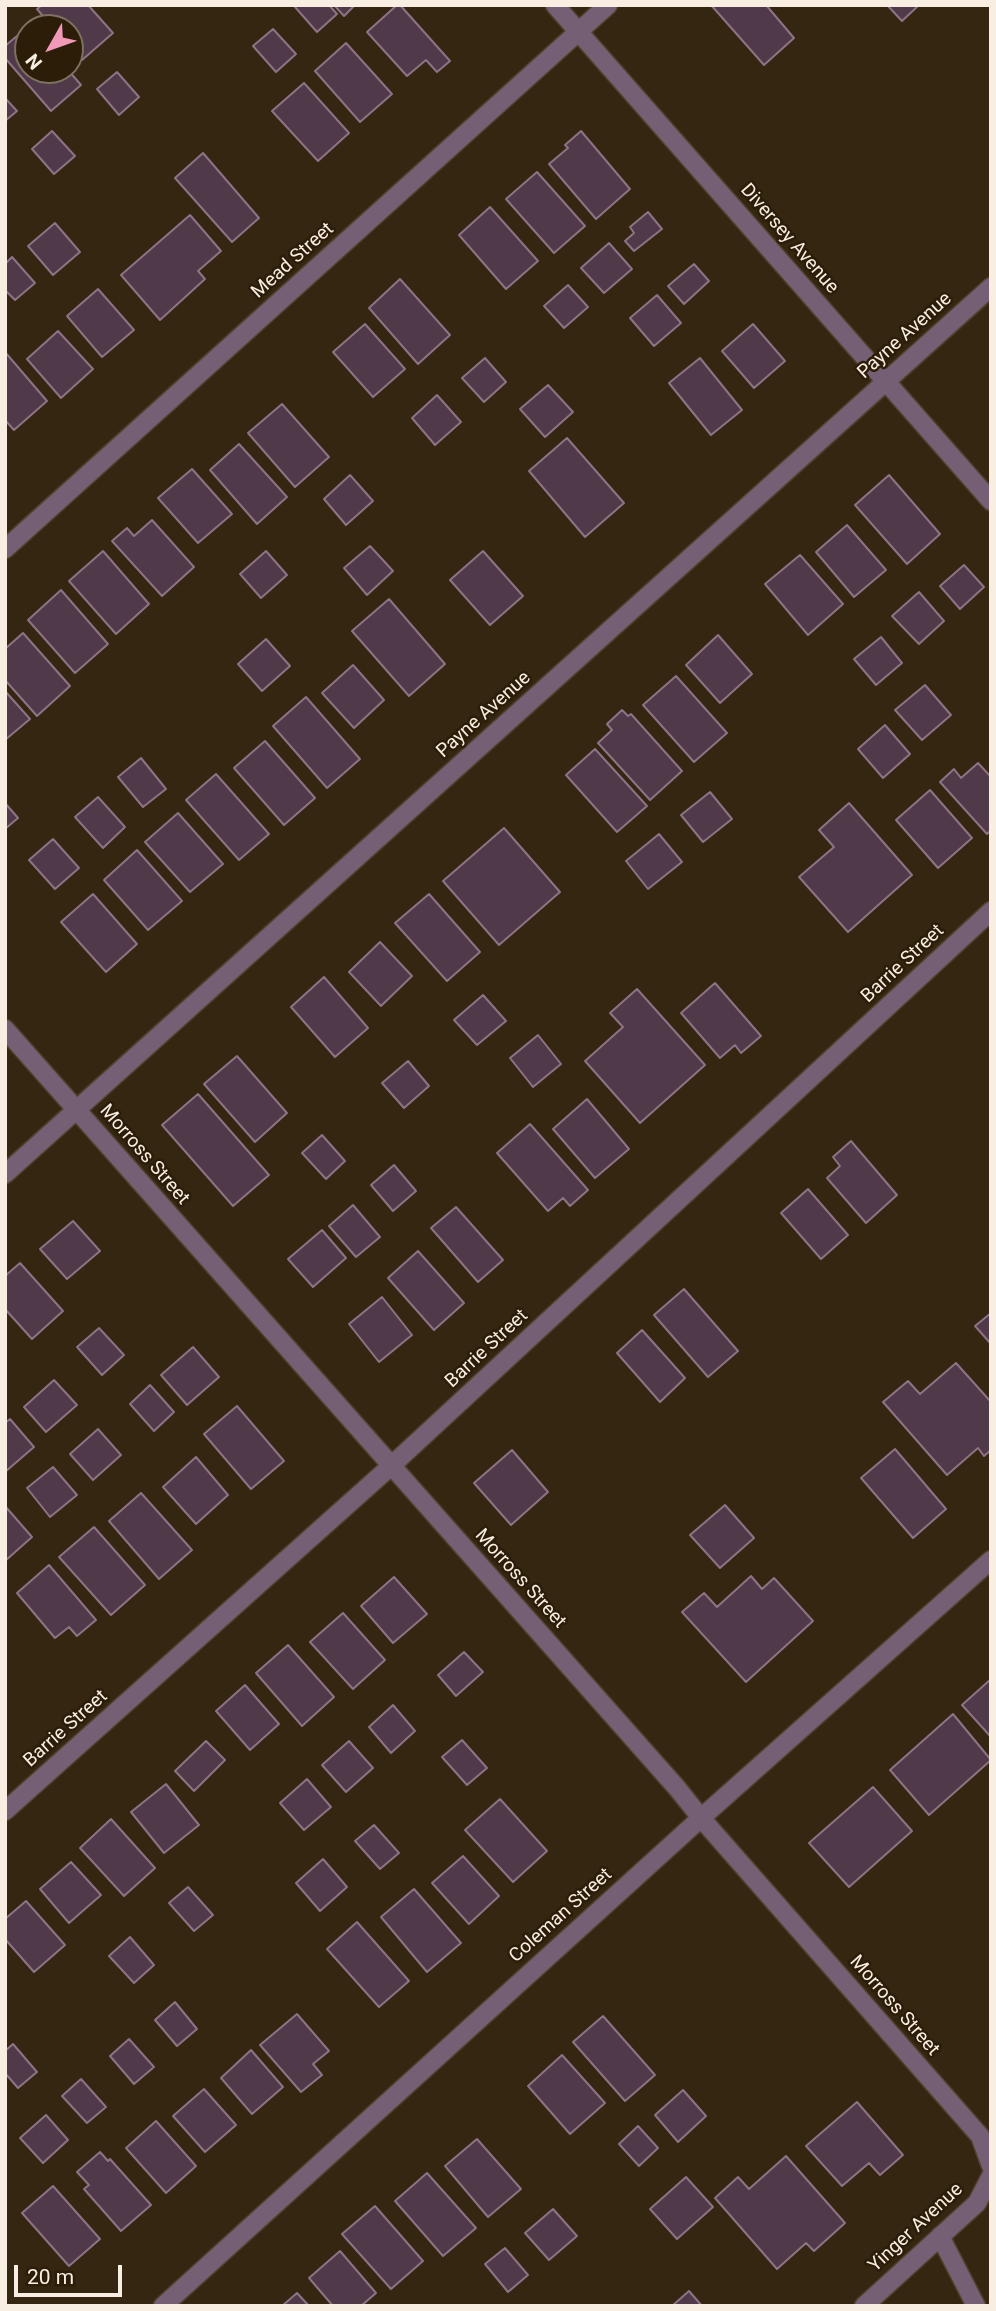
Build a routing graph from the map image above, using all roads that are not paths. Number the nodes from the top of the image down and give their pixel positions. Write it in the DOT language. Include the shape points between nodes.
graph roads {
  1 [pos="555,5"];
  2 [pos="608,5"];
  3 [pos="578,32"];
  4 [pos="991,287"];
  5 [pos="886,381"];
  6 [pos="991,501"];
  7 [pos="5,549"];
  8 [pos="991,911"];
  9 [pos="5,1029"];
  10 [pos="77,1110"];
  11 [pos="5,1174"];
  12 [pos="391,1466"];
  13 [pos="991,1560"];
  14 [pos="5,1811"];
  15 [pos="701,1818"];
  16 [pos="991,2166"];
  17 [pos="991,2176"];
  18 [pos="940,2236"];
  19 [pos="163,2306"];
  20 [pos="864,2306"];
  21 [pos="976,2306"];
  1 -- 3 [label="street, Diversey Avenue"];
  2 -- 3 [label="street, Mead Street"];
  3 -- 5 [label="street, Diversey Avenue"];
  3 -- 7 [label="street, Mead Street"];
  4 -- 5 [label="street, Payne Avenue"];
  5 -- 6 [label="street, Diversey Avenue"];
  5 -- 10 [label="street, Payne Avenue"];
  8 -- 12 [label="street, Barrie Street"];
  9 -- 10 [label="street, Morross Street"];
  10 -- 11 [label="street, Payne Avenue"];
  10 -- 12 [label="street, Morross Street"];
  12 -- 14 [label="street, Barrie Street"];
  12 -- 15 [label="street, Morross Street"];
  13 -- 15 [label="street, Coleman Street"];
  15 -- 16 [label="street, Morross Street" via="980,2136"];
  15 -- 19 [label="street, Coleman Street"];
  17 -- 18 [label="street, Yinger Avenue" via="977,2203"];
  18 -- 20 [label="street, Yinger Avenue"];
  18 -- 21 [label="street"];
}
